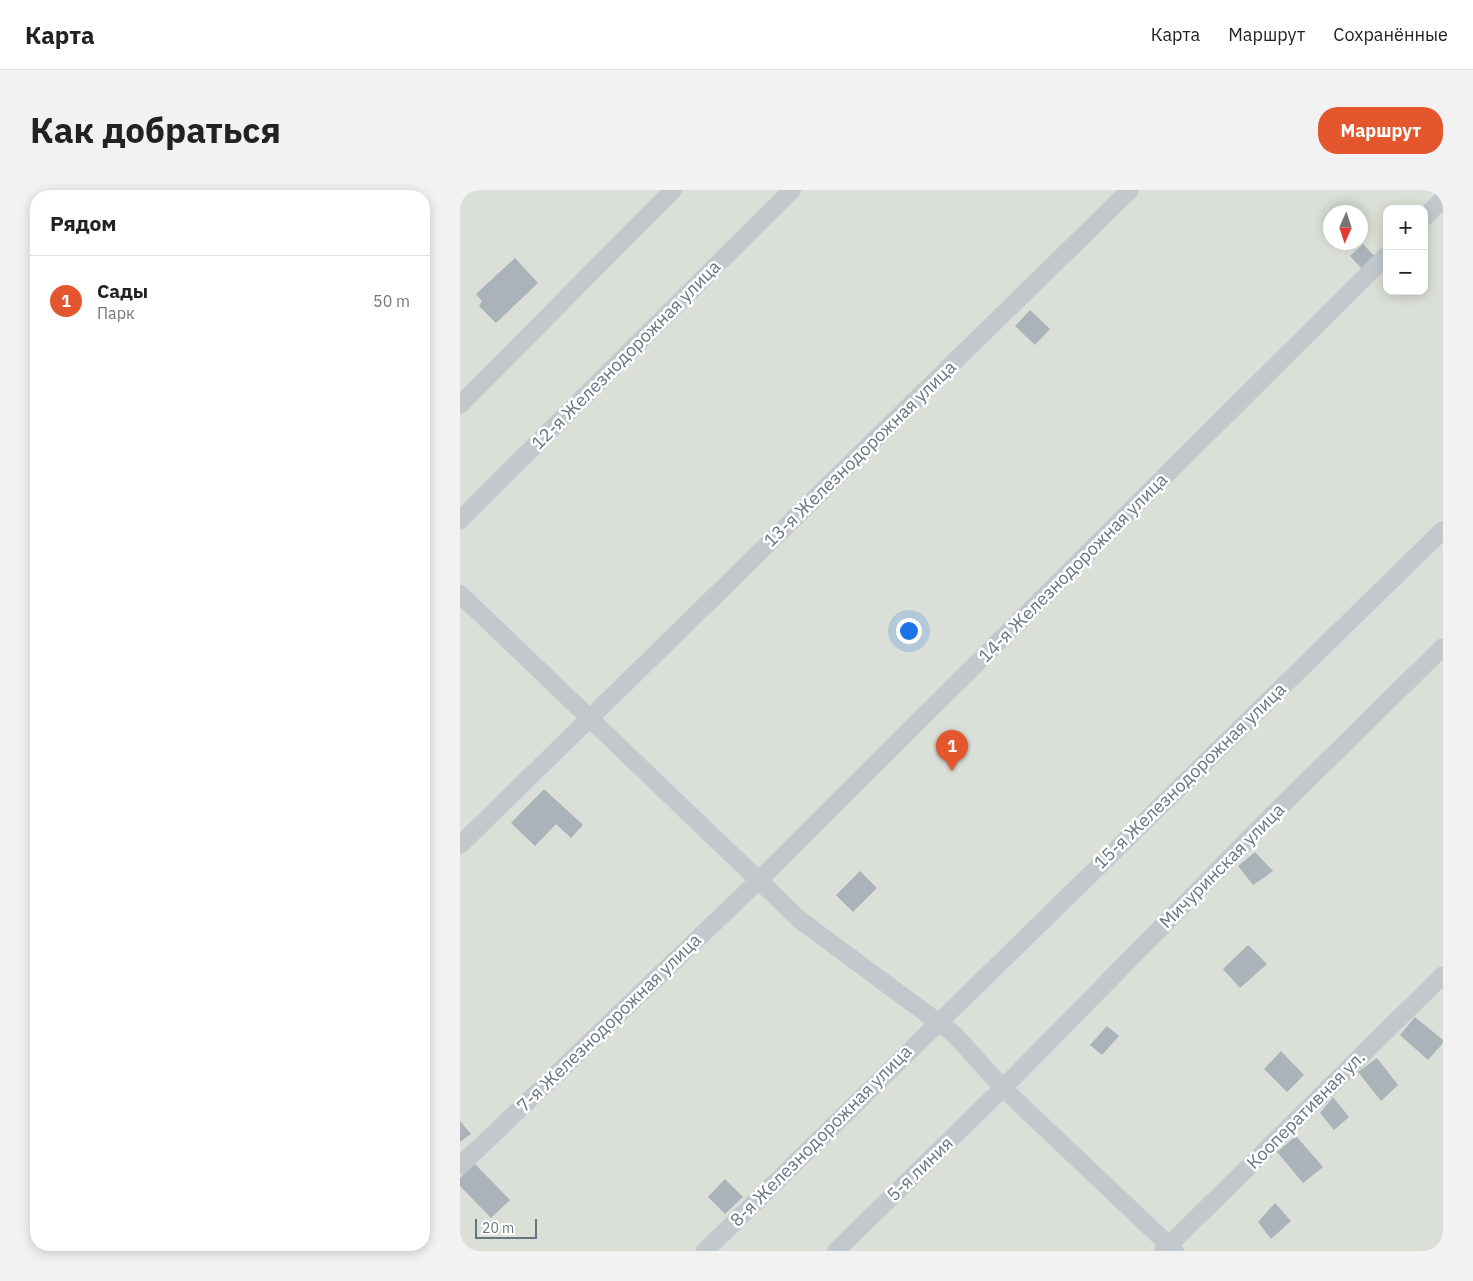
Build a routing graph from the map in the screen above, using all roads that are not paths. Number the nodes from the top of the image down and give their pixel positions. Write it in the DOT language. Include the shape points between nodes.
graph roads {
  1 [pos="673,190"];
  2 [pos="792,190"];
  3 [pos="1130,190"];
  4 [pos="1443,199"];
  5 [pos="1428,214"];
  6 [pos="1383,259"];
  7 [pos="460,405"];
  8 [pos="460,520"];
  9 [pos="1443,530"];
  10 [pos="460,594"];
  11 [pos="1443,646"];
  12 [pos="590,719"];
  13 [pos="460,845"];
  14 [pos="759,880"];
  15 [pos="1443,975"];
  16 [pos="938,1022"];
  17 [pos="1004,1088"];
  18 [pos="460,1166"];
  19 [pos="1169,1249"];
  20 [pos="705,1251"];
  21 [pos="836,1251"];
  1 -- 7 [label="street"];
  2 -- 8 [label="street, 12-я Железнодорожная улица"];
  3 -- 12 [label="street, 13-я Железнодорожная улица"];
  4 -- 5 [label="street"];
  6 -- 14 [label="street, 14-я Железнодорожная улица"];
  9 -- 16 [label="street, 15-я Железнодорожная улица"];
  10 -- 12 [label="street"];
  11 -- 17 [label="street, Мичуринская улица"];
  12 -- 13 [label="street, 13-я Железнодорожная улица"];
  12 -- 14 [label="street"];
  14 -- 16 [label="street" via="800,920"];
  14 -- 18 [label="street, 7-я Железнодорожная улица"];
  15 -- 19 [label="street, Кооперативная ул."];
  16 -- 17 [label="street" via="954,1034"];
  16 -- 20 [label="street, 8-я Железнодорожная улица"];
  17 -- 19 [label="street"];
  17 -- 21 [label="street, 5-я линия"];
}
